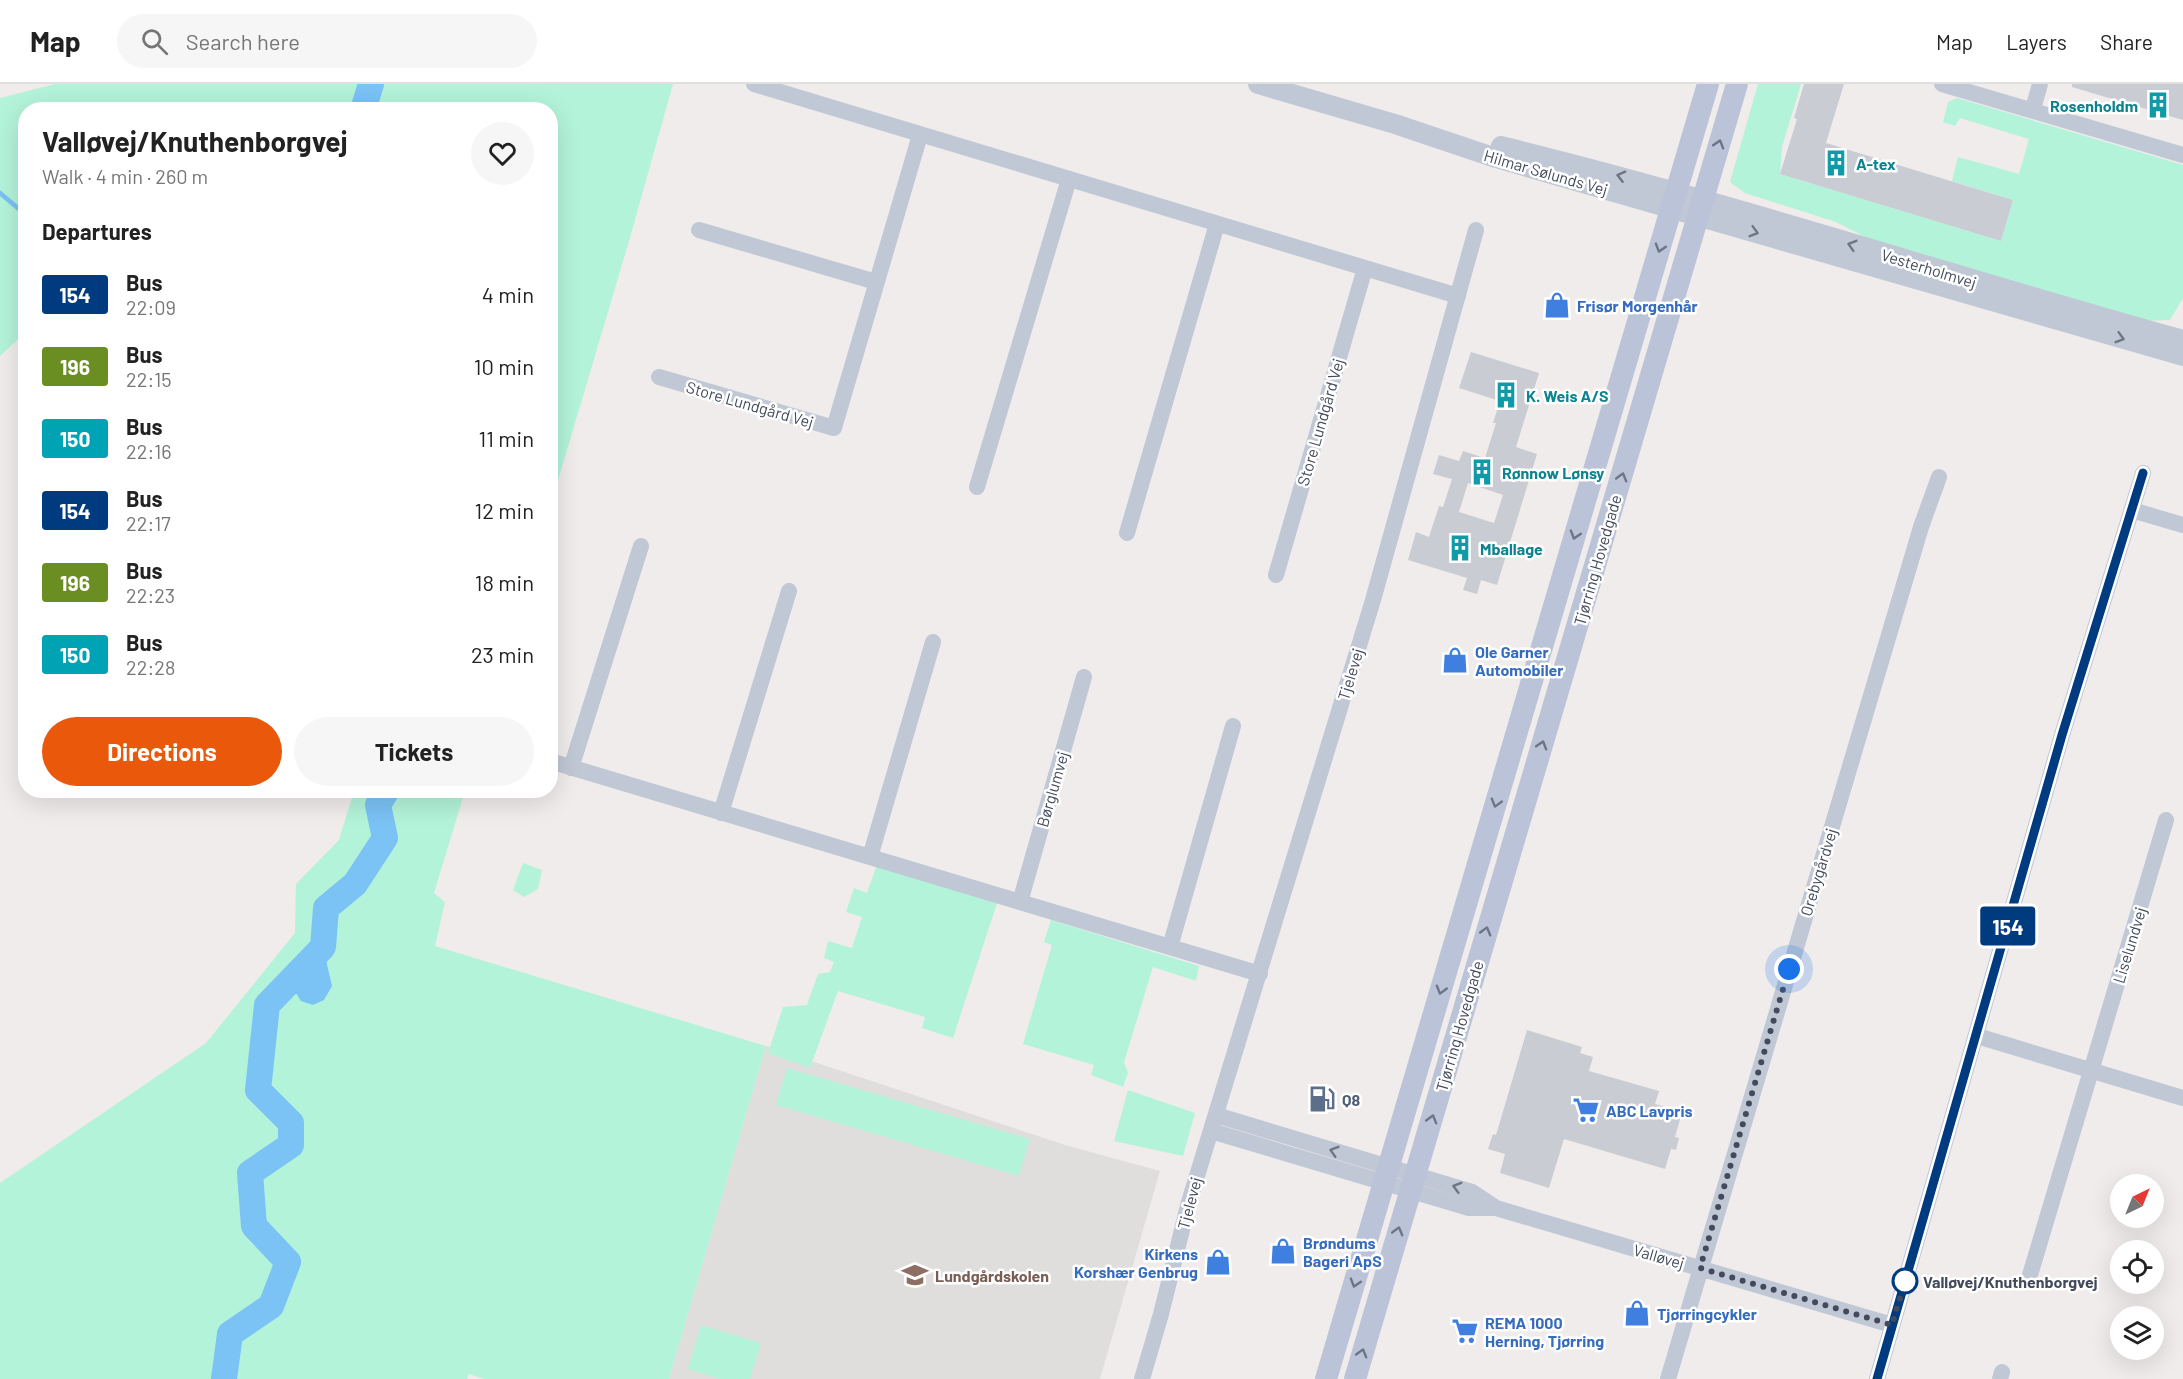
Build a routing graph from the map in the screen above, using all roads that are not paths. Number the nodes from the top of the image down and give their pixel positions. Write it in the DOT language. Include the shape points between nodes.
graph roads {
  1 [pos="754,84"];
  2 [pos="1258,84"];
  3 [pos="1708,84"];
  4 [pos="1737,84"];
  5 [pos="1942,84"];
  6 [pos="2040,84"];
  7 [pos="2033,109"];
  8 [pos="920,135"];
  9 [pos="2183,155"];
  10 [pos="1069,179"];
  11 [pos="1675,200"];
  12 [pos="1701,208"];
  13 [pos="1217,224"];
  14 [pos="699,230"];
  15 [pos="1476,230"];
  16 [pos="1365,268"];
  17 [pos="876,282"];
  18 [pos="1458,296"];
  19 [pos="2182,348"];
  20 [pos="659,377"];
  21 [pos="2143,473"];
  22 [pos="1940,477"];
  23 [pos="977,487"];
  24 [pos="2132,510"];
  25 [pos="2183,525"];
  26 [pos="1127,533"];
  27 [pos="641,546"];
  28 [pos="1276,576"];
  29 [pos="789,591"];
  30 [pos="933,642"];
  31 [pos="1083,677"];
  32 [pos="1233,726"];
  33 [pos="558,764"];
  34 [pos="571,768"];
  35 [pos="721,813"];
  36 [pos="2166,820"];
  37 [pos="870,857"];
  38 [pos="1020,902"];
  39 [pos="1170,947"];
  40 [pos="1260,974"];
  41 [pos="1977,1036"];
  42 [pos="2091,1071"];
  43 [pos="2183,1098"];
  44 [pos="1216,1115"];
  45 [pos="1210,1131"];
  46 [pos="1387,1175"];
  47 [pos="1413,1183"];
  48 [pos="1700,1268"];
  49 [pos="2030,1275"];
  50 [pos="1892,1325"];
  51 [pos="1142,1379"];
  52 [pos="1326,1379"];
  53 [pos="1355,1379"];
  54 [pos="1668,1379"];
  55 [pos="1877,1379"];
  1 -- 8 [label="street"];
  2 -- 11 [label="street, Hilmar Sølunds Vej" via="1395,124 1626,177"];
  3 -- 11 [label="main road, Tjørring Hovedgade"];
  12 -- 4 [label="main road, Tjørring Hovedgade, one-way"];
  5 -- 7 [label="street"];
  6 -- 7 [label="street"];
  7 -- 9 [label="street"];
  8 -- 10 [label="street"];
  8 -- 17 [label="street, Store Lundgård Vej"];
  10 -- 13 [label="street"];
  10 -- 23 [label="street"];
  11 -- 12 [label="street, Vesterholmvej"];
  11 -- 46 [label="main road, Tjørring Hovedgade, one-way"];
  12 -- 19 [label="street, Vesterholmvej"];
  47 -- 12 [label="main road, Tjørring Hovedgade, one-way"];
  13 -- 16 [label="street"];
  13 -- 26 [label="street"];
  14 -- 17 [label="street"];
  15 -- 18 [label="street, Tjelevej"];
  16 -- 18 [label="street"];
  16 -- 28 [label="street, Store Lundgård Vej"];
  17 -- 20 [label="street, Store Lundgård Vej" via="834,428"];
  18 -- 40 [label="street, Tjelevej"];
  21 -- 24 [label="street"];
  22 -- 48 [label="street, Orebygårdvej" via="1917,538"];
  24 -- 25 [label="street"];
  24 -- 41 [label="street" via="2062,735"];
  27 -- 34 [label="street"];
  29 -- 35 [label="street"];
  30 -- 37 [label="street"];
  31 -- 38 [label="street, Børglumvej"];
  32 -- 39 [label="street"];
  33 -- 34 [label="street"];
  34 -- 35 [label="street"];
  35 -- 37 [label="street"];
  36 -- 42 [label="street, Liselundvej"];
  37 -- 38 [label="street"];
  38 -- 39 [label="street"];
  39 -- 40 [label="street"];
  40 -- 44 [label="street, Tjelevej"];
  41 -- 42 [label="street"];
  41 -- 50 [label="street"];
  42 -- 43 [label="street"];
  42 -- 49 [label="street, Liselundvej"];
  44 -- 45 [label="street, Tjelevej"];
  46 -- 44 [label="street, one-way"];
  45 -- 46 [label="street"];
  45 -- 51 [label="street, Tjelevej"];
  46 -- 47 [label="street"];
  46 -- 52 [label="main road, Tjørring Hovedgade, one-way"];
  47 -- 48 [label="street, Valløvej" via="1469,1208 1496,1208"];
  53 -- 47 [label="main road, Tjørring Hovedgade, one-way"];
  48 -- 50 [label="street, Valløvej"];
  48 -- 54 [label="street, Orebygårdvej"];
  50 -- 55 [label="street"];
}
